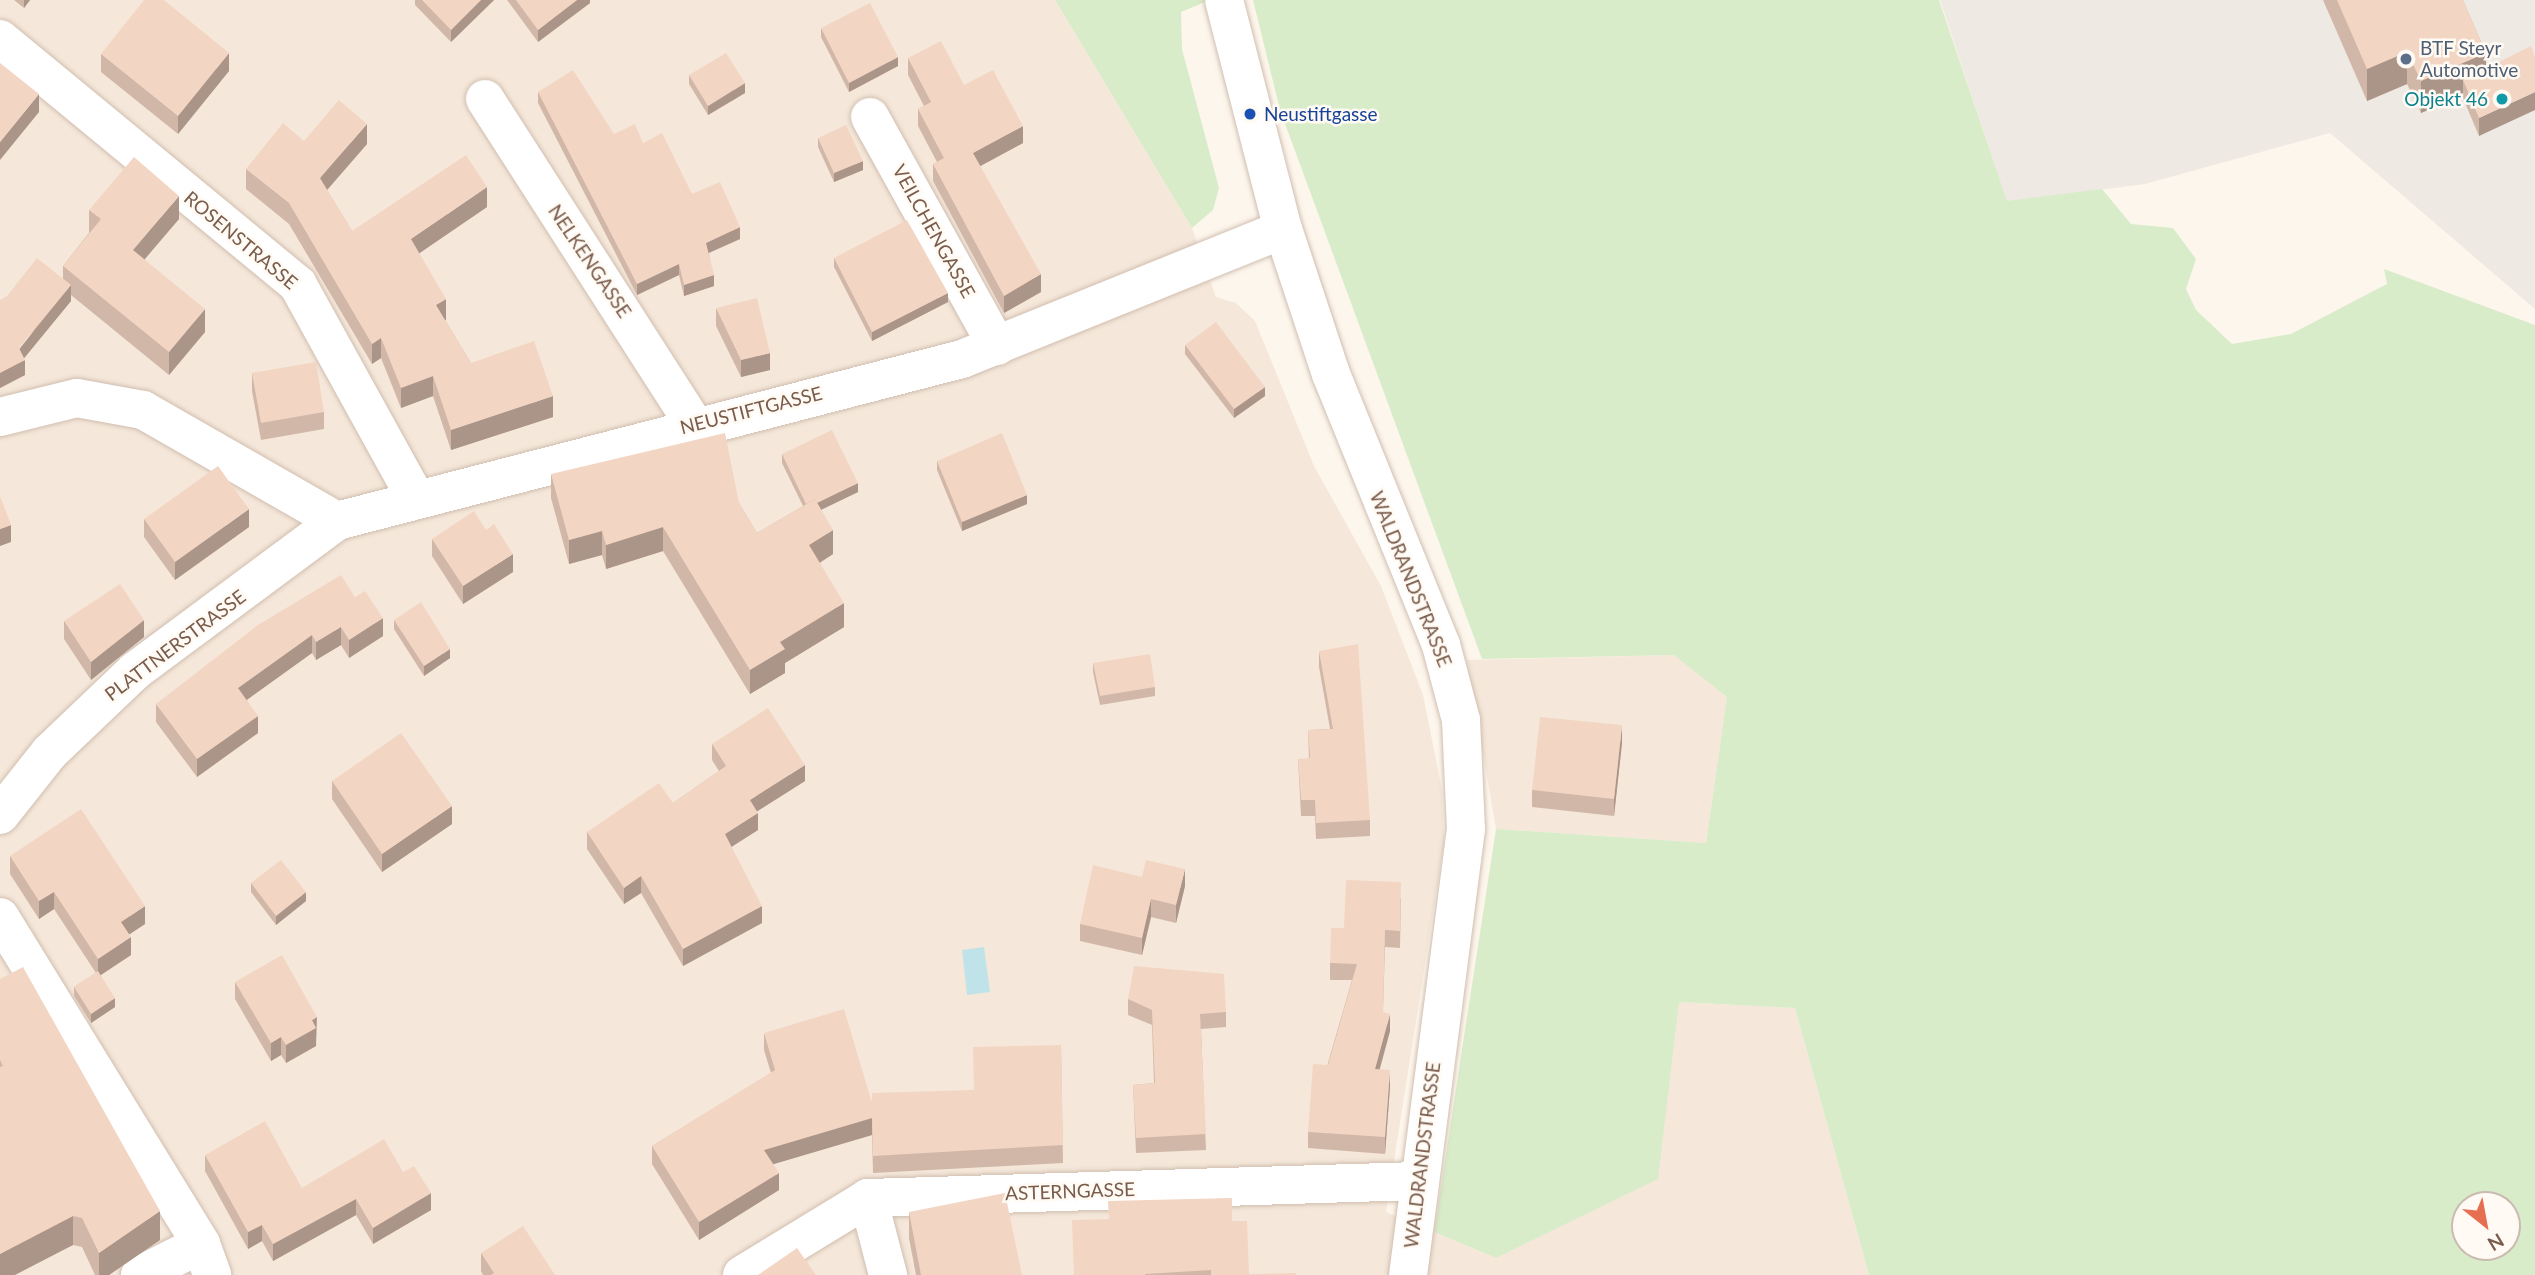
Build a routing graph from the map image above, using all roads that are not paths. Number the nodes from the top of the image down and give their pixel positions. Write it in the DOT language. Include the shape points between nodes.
graph roads {
  1 [pos="1224,0"];
  2 [pos="0,38"];
  3 [pos="485,99"];
  4 [pos="870,117"];
  5 [pos="1283,229"];
  6 [pos="997,346"];
  7 [pos="0,417"];
  8 [pos="694,424"];
  9 [pos="415,497"];
  10 [pos="337,521"];
  11 [pos="0,815"];
  12 [pos="0,917"];
  13 [pos="1419,1181"];
  14 [pos="868,1198"];
  15 [pos="207,1260"];
  16 [pos="140,1275"];
  17 [pos="741,1275"];
  18 [pos="888,1275"];
  19 [pos="1408,1275"];
  1 -- 5 [label="street"];
  2 -- 9 [label="street, ROSENSTRASSE" via="298,285"];
  3 -- 8 [label="street, NELKENGASSE"];
  4 -- 6 [label="street, VEILCHENGASSE"];
  5 -- 6 [label="street, NEUSTIFTGASSE" via="1101,298"];
  5 -- 13 [label="street, WALDRANDSTRASSE" via="1331,374 1441,645 1461,720 1466,829"];
  6 -- 8 [label="street, NEUSTIFTGASSE"];
  7 -- 10 [label="street" via="77,398 143,410"];
  8 -- 9 [label="street, NEUSTIFTGASSE"];
  9 -- 10 [label="street, NEUSTIFTGASSE"];
  10 -- 11 [label="street, PLATTNERSTRASSE" via="89,711"];
  12 -- 15 [label="street"];
  13 -- 14 [label="street, ASTERNGASSE"];
  13 -- 19 [label="street, WALDRANDSTRASSE"];
  14 -- 17 [label="street, ASTERNGASSE"];
  14 -- 18 [label="street"];
  15 -- 16 [label="street"];
}
